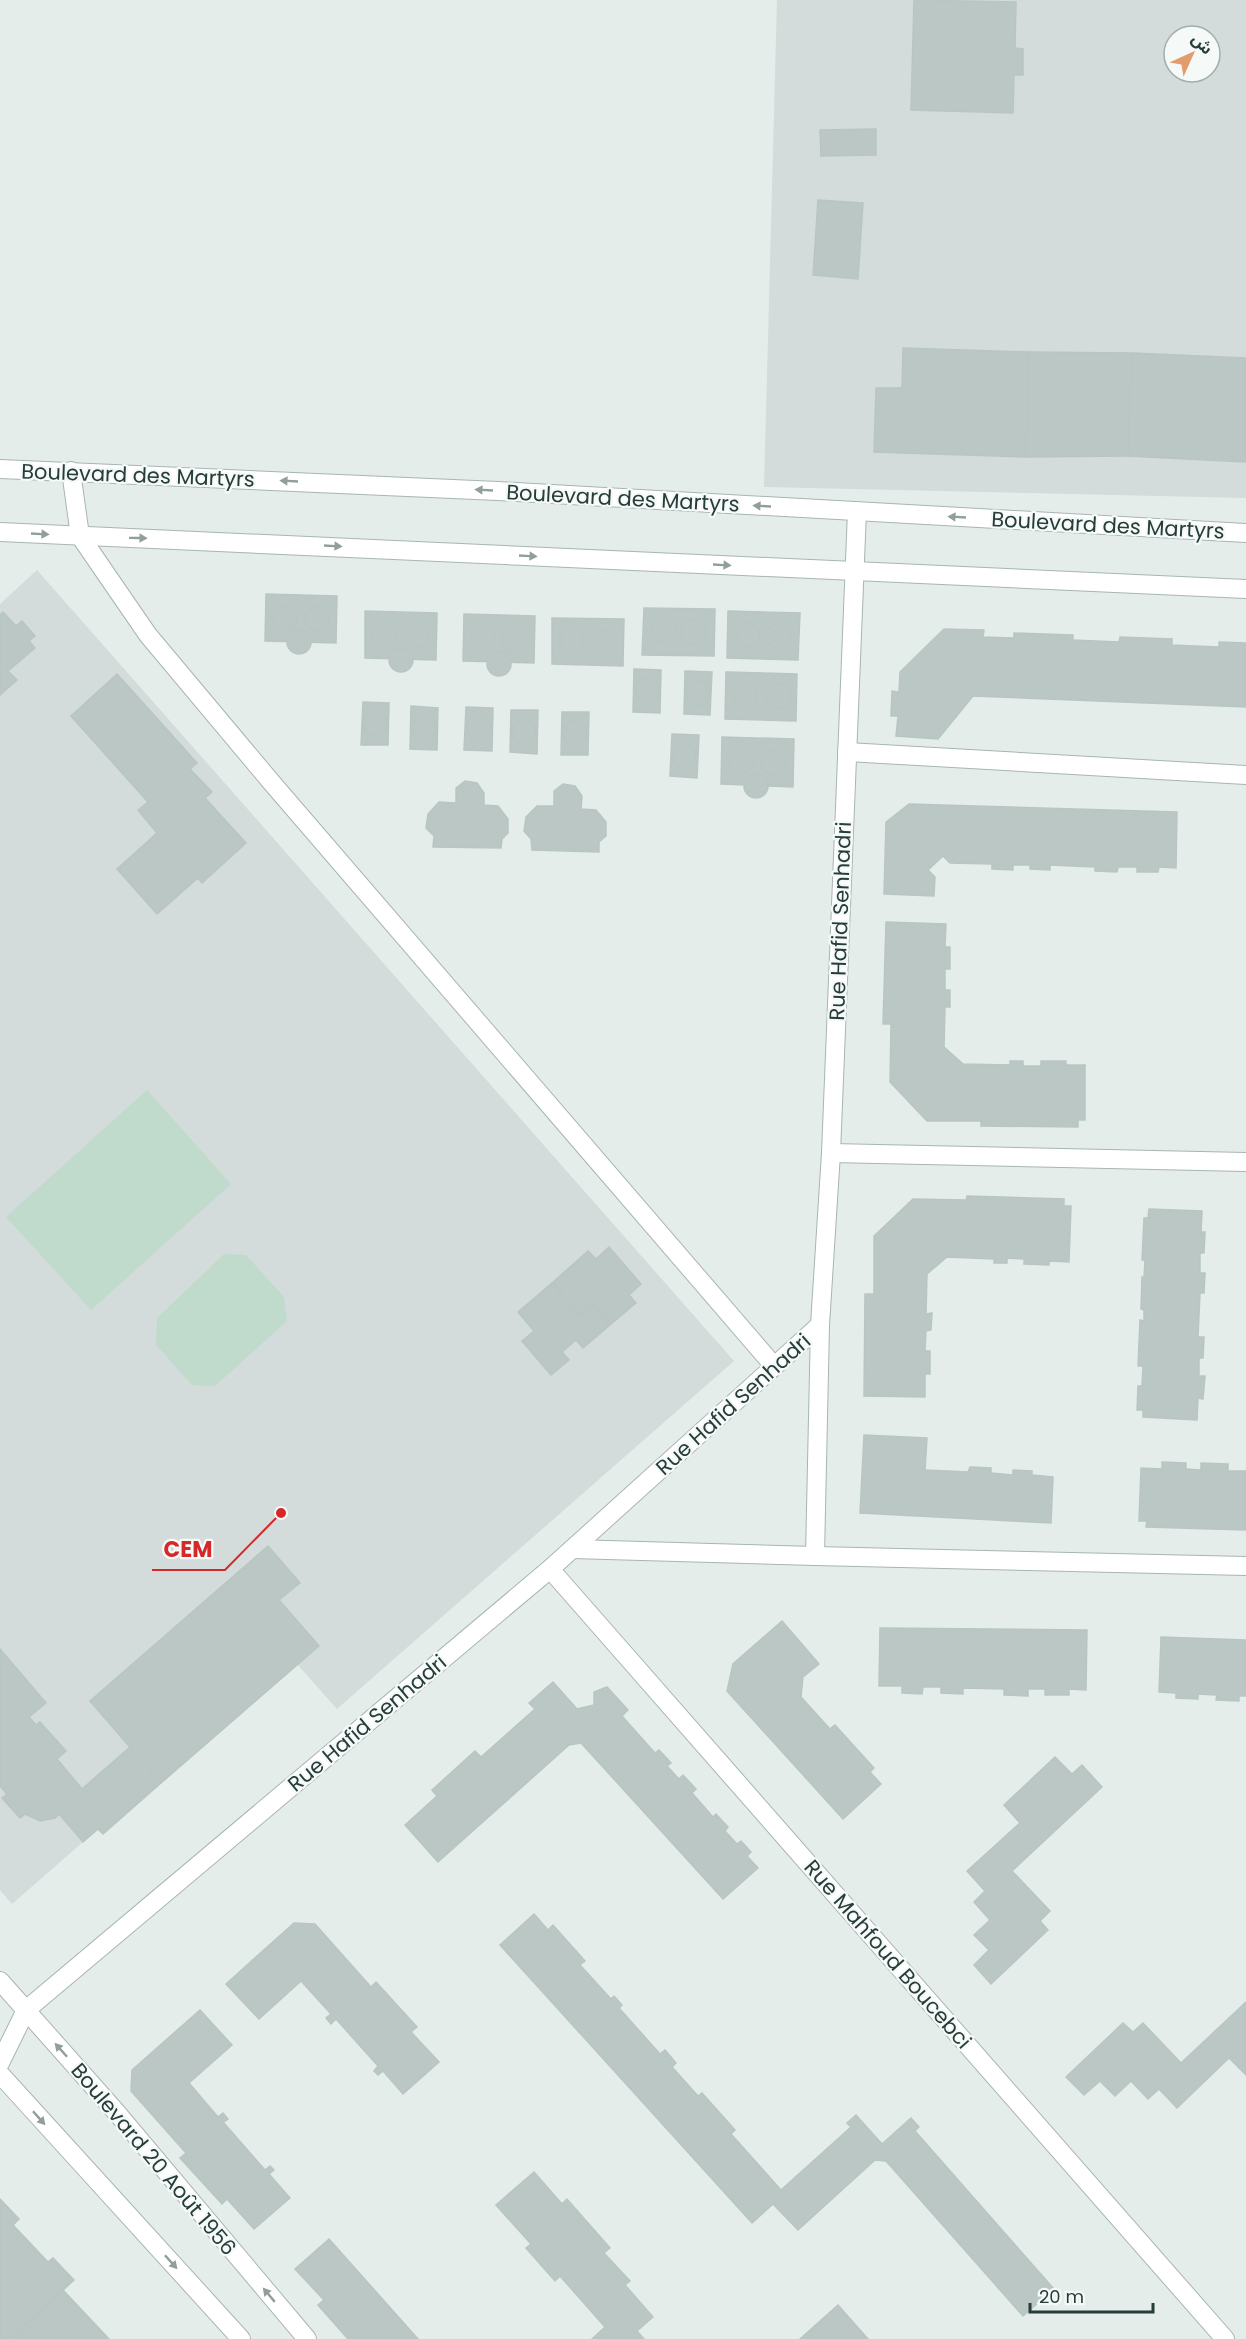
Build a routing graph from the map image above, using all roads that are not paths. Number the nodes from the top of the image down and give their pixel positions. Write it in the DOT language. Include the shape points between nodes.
graph roads {
  1 [pos="0,469"];
  2 [pos="71,471"];
  3 [pos="857,511"];
  4 [pos="0,532"];
  5 [pos="1246,533"];
  6 [pos="80,536"];
  7 [pos="855,571"];
  8 [pos="1246,589"];
  9 [pos="847,753"];
  10 [pos="1246,775"];
  11 [pos="831,1153"];
  12 [pos="1246,1162"];
  13 [pos="820,1325"];
  14 [pos="774,1366"];
  15 [pos="572,1549"];
  16 [pos="815,1556"];
  17 [pos="1246,1566"];
  18 [pos="550,1569"];
  19 [pos="0,1981"];
  20 [pos="26,2010"];
  21 [pos="0,2063"];
  22 [pos="0,2074"];
  23 [pos="241,2339"];
  24 [pos="307,2339"];
  25 [pos="1225,2339"];
  1 -- 2 [label="street, Boulevard des Martyrs"];
  3 -- 2 [label="street, Boulevard des Martyrs, one-way"];
  2 -- 6 [label="street"];
  5 -- 3 [label="street, Boulevard des Martyrs, one-way"];
  3 -- 7 [label="street, Rue Hafid Senhadri"];
  4 -- 6 [label="street, one-way"];
  6 -- 7 [label="street, one-way"];
  6 -- 14 [label="street" via="177,670"];
  7 -- 8 [label="street"];
  7 -- 9 [label="street, Rue Hafid Senhadri"];
  9 -- 10 [label="street"];
  9 -- 11 [label="street, Rue Hafid Senhadri"];
  11 -- 12 [label="street"];
  11 -- 13 [label="street, Rue Hafid Senhadri"];
  13 -- 14 [label="street, Rue Hafid Senhadri"];
  13 -- 16 [label="street"];
  14 -- 15 [label="street, Rue Hafid Senhadri"];
  15 -- 16 [label="street"];
  15 -- 18 [label="street, Rue Hafid Senhadri"];
  16 -- 17 [label="street"];
  18 -- 20 [label="street, Rue Hafid Senhadri"];
  18 -- 25 [label="street, Rue Mahfoud Boucebci"];
  19 -- 20 [label="street, Boulevard 20 Août 1956"];
  20 -- 21 [label="street"];
  24 -- 20 [label="street, Boulevard 20 Août 1956, one-way"];
  22 -- 23 [label="street, one-way"];
}
